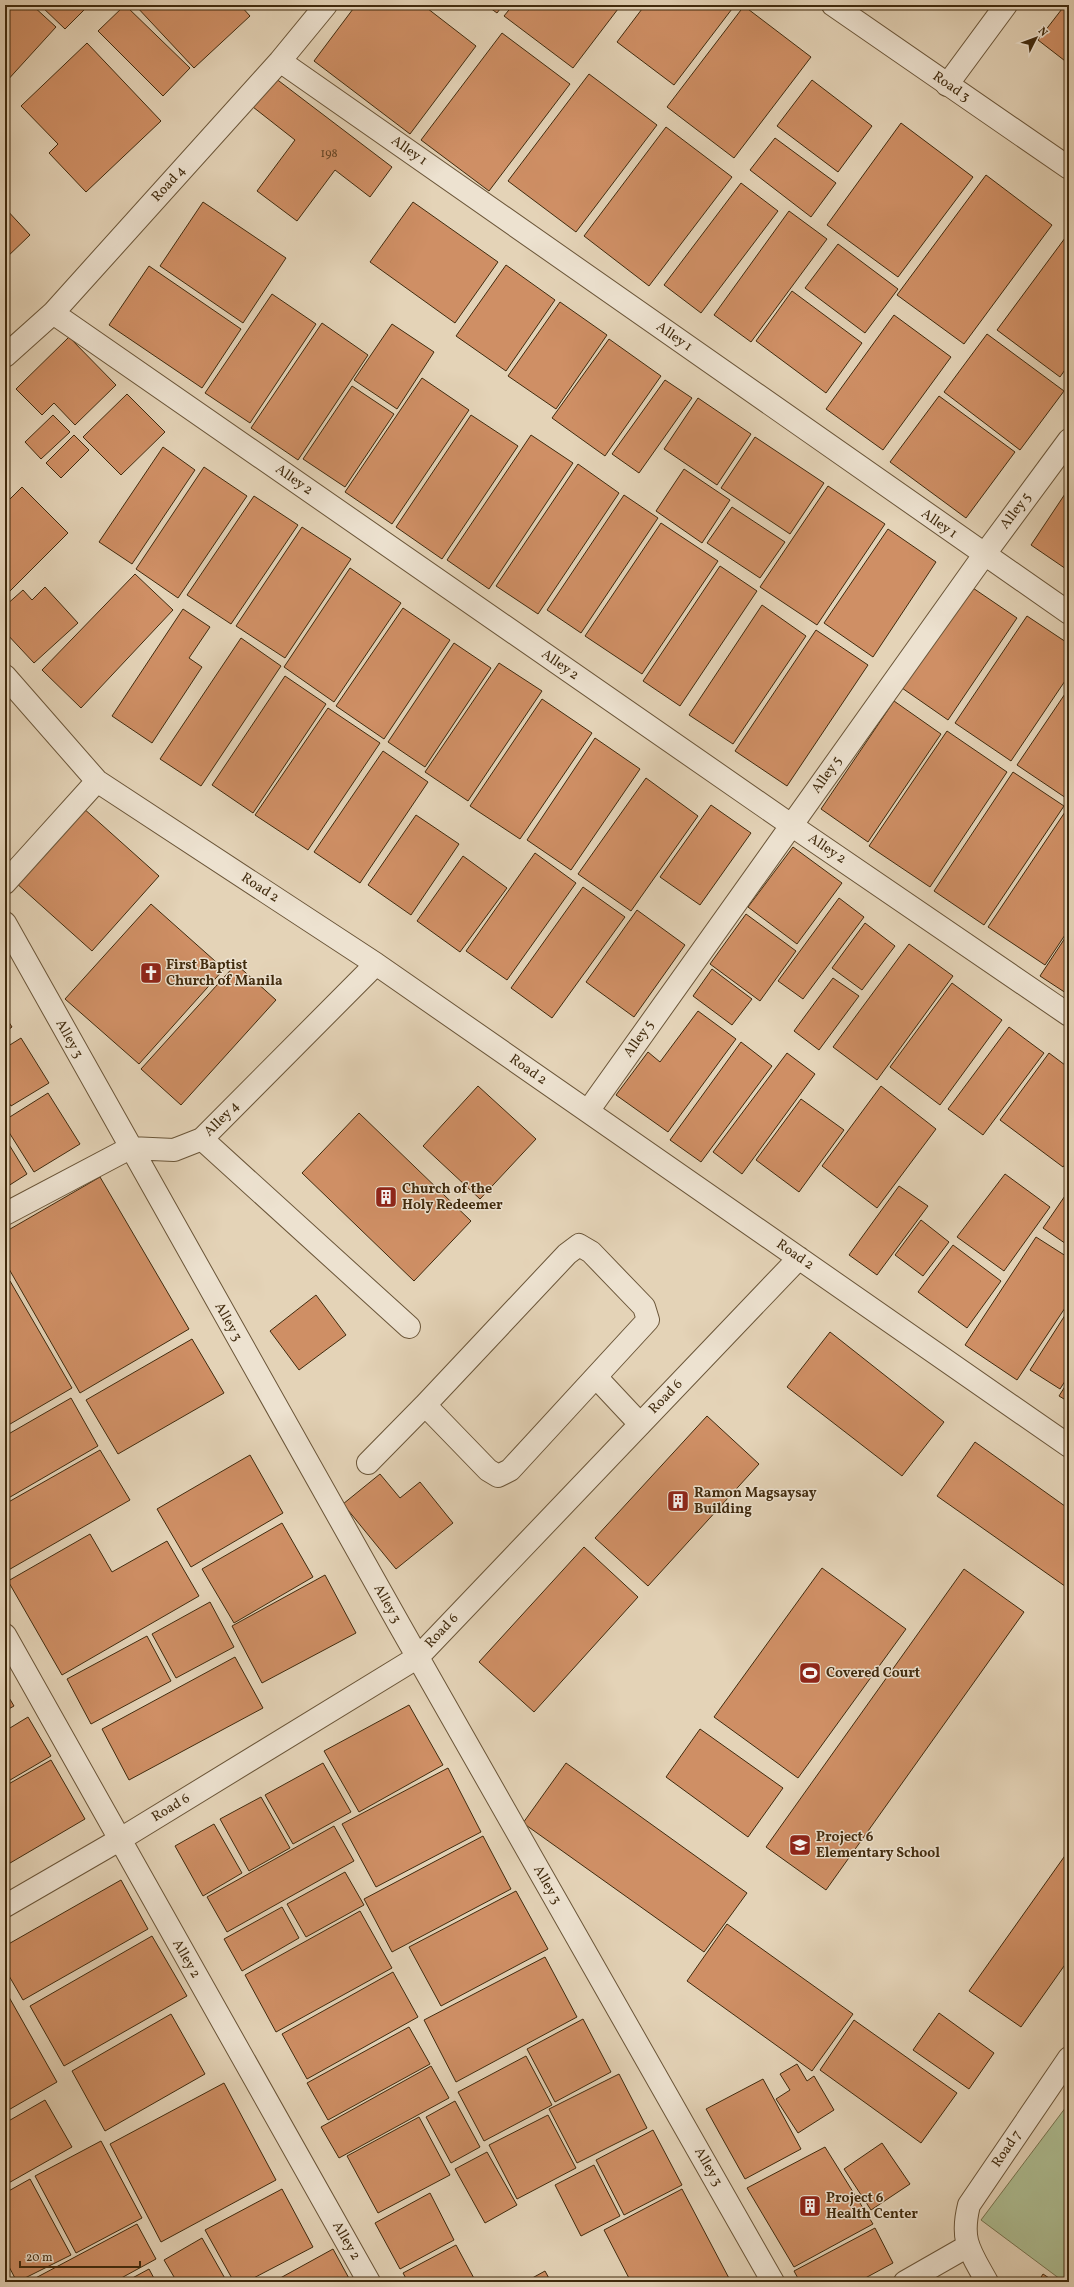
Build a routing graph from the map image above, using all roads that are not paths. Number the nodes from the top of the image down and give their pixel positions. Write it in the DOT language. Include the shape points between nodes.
graph roads {
  1 [pos="326,5"];
  2 [pos="833,5"];
  3 [pos="1006,5"];
  4 [pos="280,61"];
  5 [pos="948,85"];
  6 [pos="1069,168"];
  7 [pos="53,313"];
  8 [pos="5,356"];
  9 [pos="1069,440"];
  10 [pos="984,555"];
  11 [pos="1069,613"];
  12 [pos="5,676"];
  13 [pos="97,781"];
  14 [pos="791,825"];
  15 [pos="5,883"];
  16 [pos="5,924"];
  17 [pos="376,964"];
  18 [pos="1069,1015"];
  19 [pos="588,1111"];
  20 [pos="202,1139"];
  21 [pos="130,1148"];
  22 [pos="5,1214"];
  23 [pos="799,1258"];
  24 [pos="409,1327"];
  25 [pos="596,1377"];
  26 [pos="424,1405"];
  27 [pos="640,1424"];
  28 [pos="1069,1446"];
  29 [pos="368,1463"];
  30 [pos="5,1635"];
  31 [pos="418,1657"];
  32 [pos="118,1840"];
  33 [pos="5,1906"];
  34 [pos="1069,2058"];
  35 [pos="968,2246"];
  36 [pos="369,2282"];
  37 [pos="773,2282"];
  38 [pos="905,2282"];
  39 [pos="987,2282"];
  1 -- 4 [label="street, Road 4"];
  2 -- 5 [label="street, Road 3"];
  3 -- 5 [label="street"];
  4 -- 7 [label="street, Road 4"];
  4 -- 10 [label="street, Alley 1"];
  5 -- 6 [label="street, Road 3"];
  7 -- 8 [label="street, Road 4"];
  7 -- 14 [label="street, Alley 2"];
  9 -- 10 [label="street, Alley 5"];
  10 -- 11 [label="street, Alley 1"];
  10 -- 14 [label="street, Alley 5"];
  12 -- 13 [label="street, Road 2"];
  13 -- 15 [label="street"];
  13 -- 17 [label="street, Road 2"];
  14 -- 18 [label="street, Alley 2"];
  14 -- 19 [label="street, Alley 5"];
  16 -- 21 [label="street, Alley 3"];
  17 -- 19 [label="street, Road 2"];
  17 -- 20 [label="street, Alley 4"];
  19 -- 23 [label="street, Road 2"];
  20 -- 21 [label="street, Alley 4" via="174,1150"];
  20 -- 24 [label="street"];
  21 -- 22 [label="street"];
  21 -- 31 [label="street, Alley 3"];
  23 -- 27 [label="street, Road 6"];
  23 -- 28 [label="street, Road 2"];
  25 -- 26 [label="street" via="510,1470 498,1476 488,1470"];
  25 -- 26 [label="street" via="648,1320 644,1307 590,1252 579,1245 567,1254"];
  25 -- 27 [label="street"];
  26 -- 29 [label="street"];
  27 -- 31 [label="street, Road 6"];
  30 -- 32 [label="street, Alley 2"];
  31 -- 32 [label="street, Road 6"];
  31 -- 37 [label="street, Alley 3"];
  32 -- 33 [label="street, Road 6"];
  32 -- 36 [label="street, Alley 2"];
  34 -- 35 [label="street, Road 7" via="969,2205 964,2225"];
  35 -- 38 [label="street"];
  35 -- 39 [label="street, Road 7"];
}
